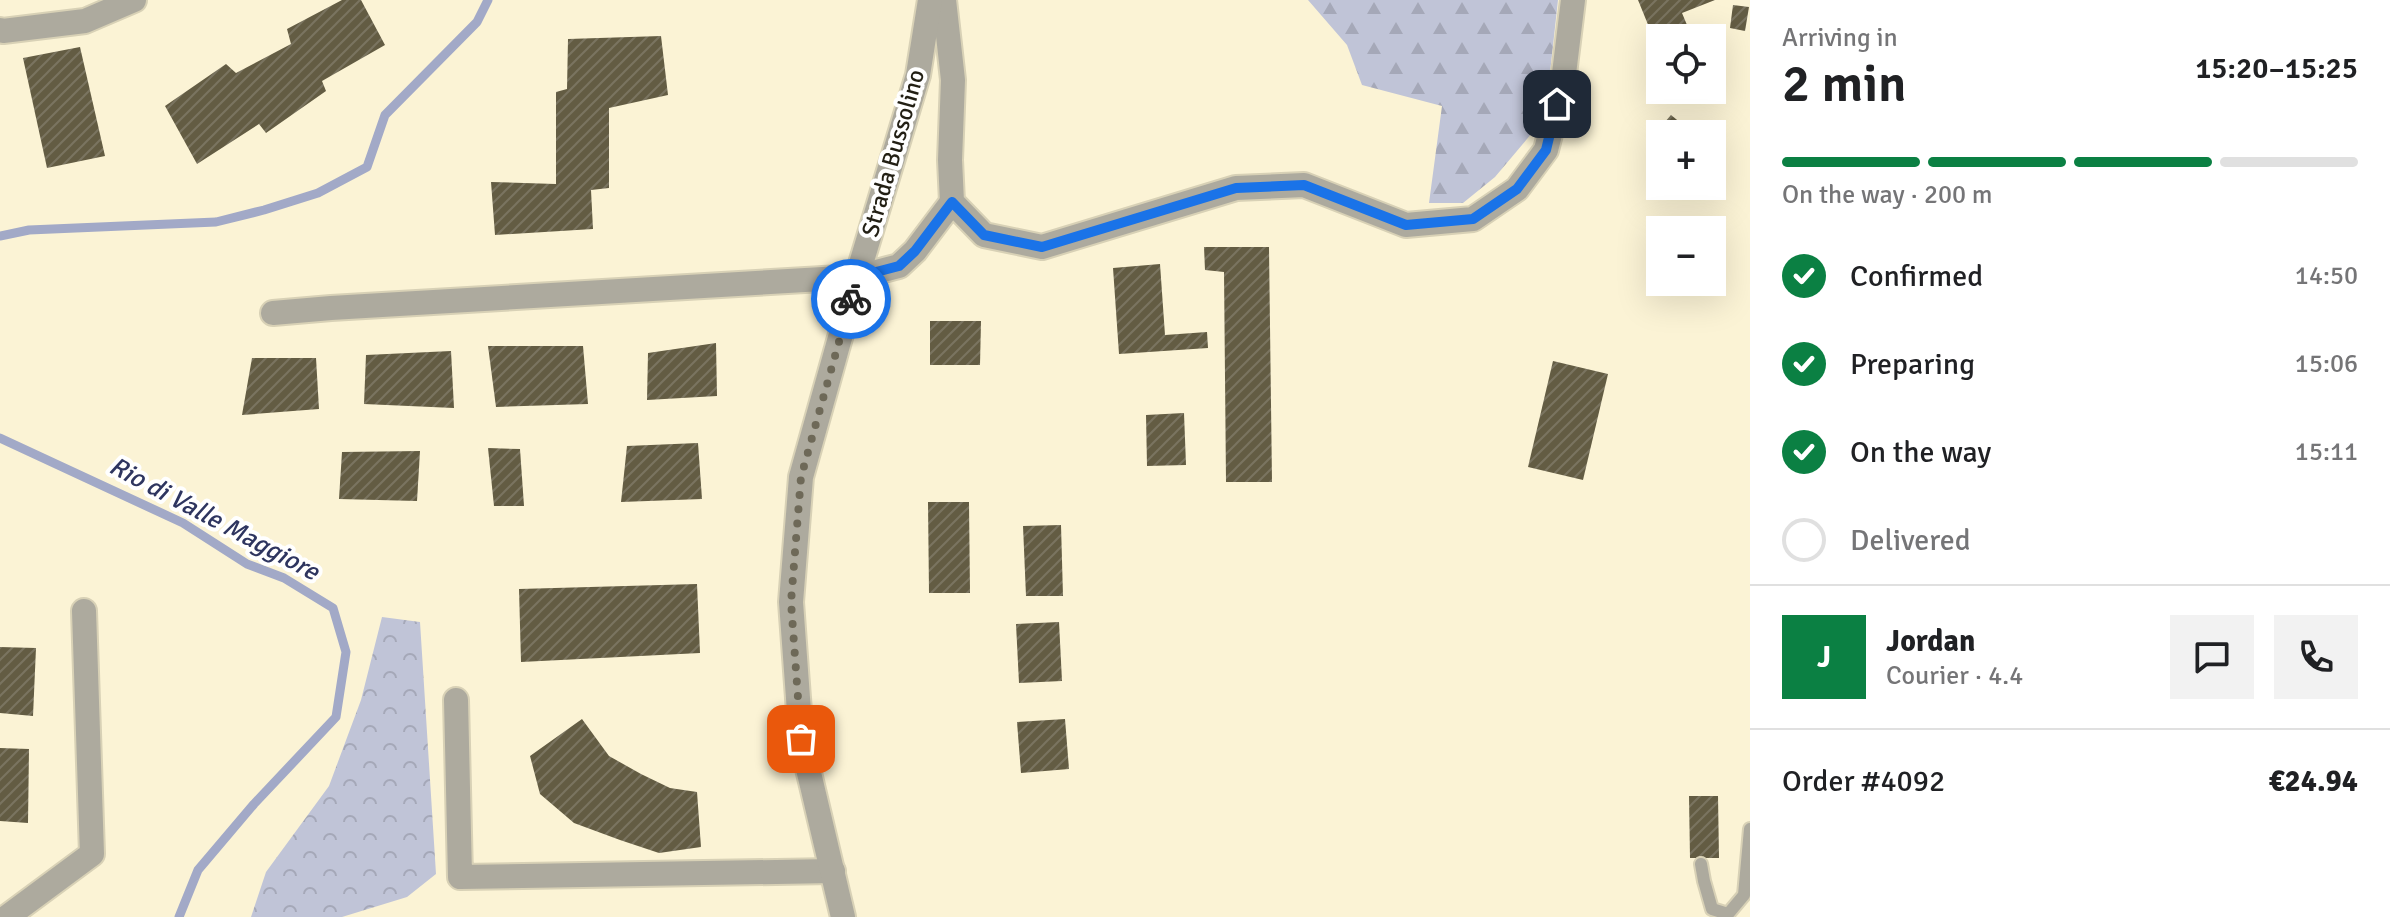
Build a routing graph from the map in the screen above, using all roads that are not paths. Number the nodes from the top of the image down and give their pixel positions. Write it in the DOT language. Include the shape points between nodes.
graph roads {
  1 [pos="134,0"];
  2 [pos="930,0"];
  3 [pos="944,0"];
  4 [pos="1573,0"];
  5 [pos="0,30"];
  6 [pos="952,202"];
  7 [pos="857,277"];
  8 [pos="273,313"];
  9 [pos="84,611"];
  10 [pos="456,700"];
  11 [pos="1750,829"];
  12 [pos="1701,864"];
  13 [pos="833,871"];
  14 [pos="7,917"];
  15 [pos="843,917"];
  1 -- 5 [label="street" via="85,21"];
  2 -- 7 [label="street, Strada Bussolino" via="918,75"];
  3 -- 6 [label="street" via="953,80"];
  4 -- 6 [label="street" via="1563,82 1546,150 1517,189 1473,219 1406,225 1304,185 1236,188 1042,247 984,235"];
  6 -- 7 [label="street" via="899,266"];
  7 -- 8 [label="street"];
  7 -- 13 [label="street, Strada Bussolino" via="801,477 791,602 801,739"];
  9 -- 14 [label="street" via="92,854"];
  10 -- 13 [label="street" via="460,877"];
  11 -- 12 [label="lane" via="1744,895 1728,914 1712,909"];
  13 -- 15 [label="street, Strada Bussolino"];
}
